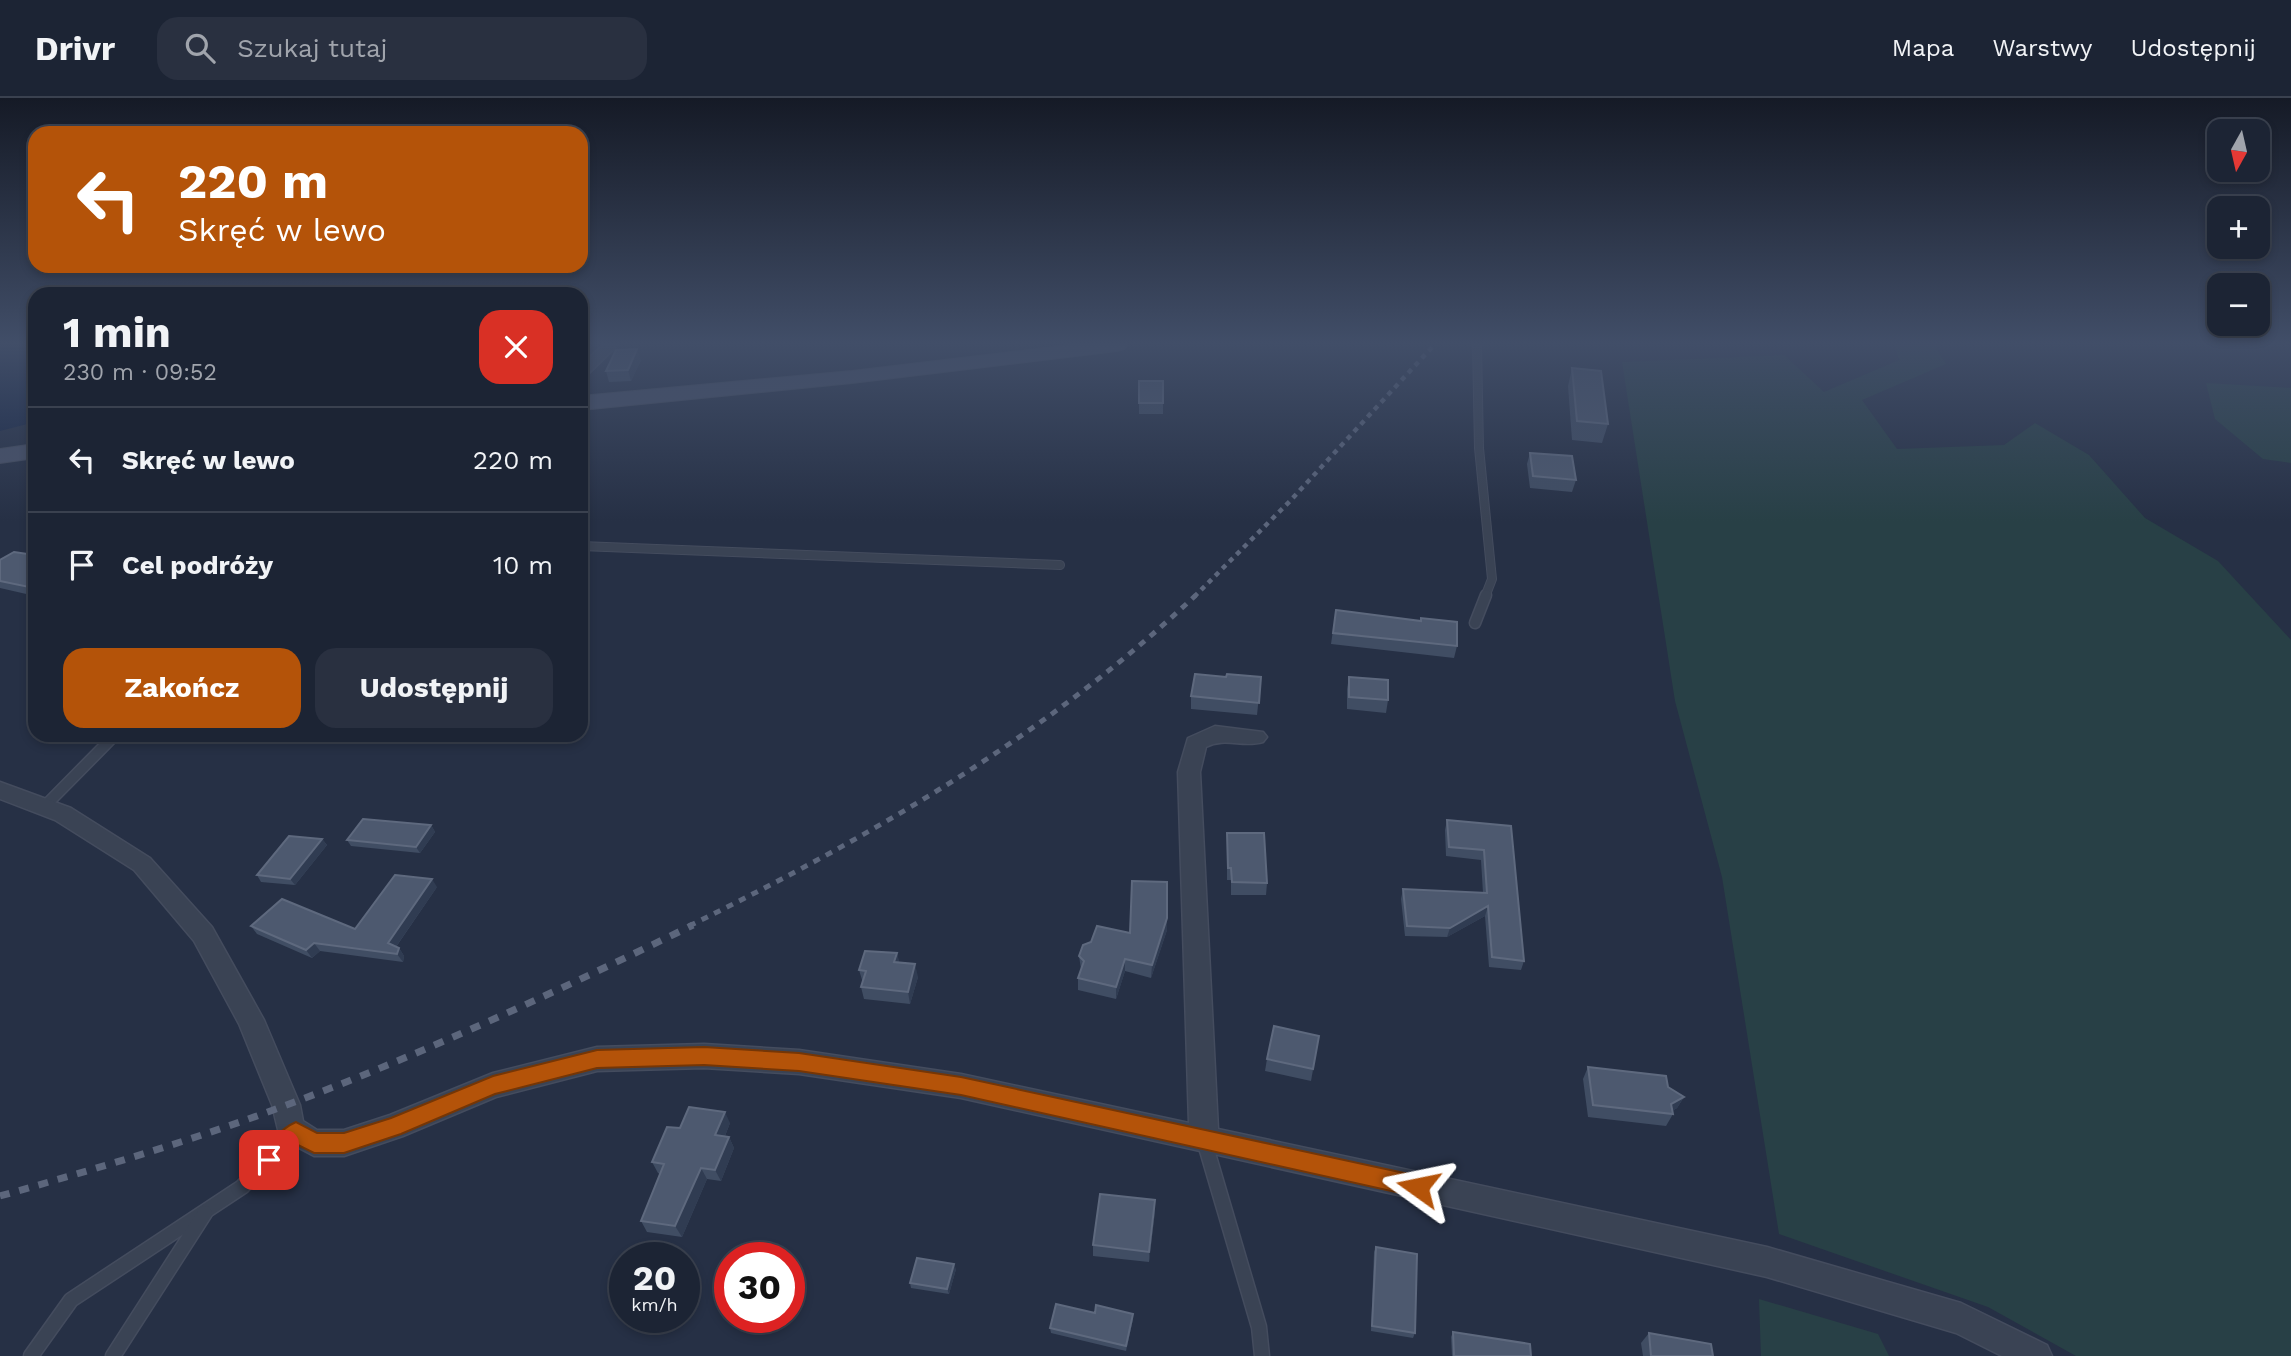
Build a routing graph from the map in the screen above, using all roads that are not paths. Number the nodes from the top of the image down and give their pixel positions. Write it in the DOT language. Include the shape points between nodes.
graph roads {
  1 [pos="1478,404"];
  2 [pos="28,452"];
  3 [pos="0,456"];
  4 [pos="588,546"];
  5 [pos="1060,565"];
  6 [pos="1475,623"];
  7 [pos="1256,737"];
  8 [pos="109,742"];
  9 [pos="0,790"];
  10 [pos="44,807"];
  11 [pos="296,1132"];
  12 [pos="1204,1140"];
  13 [pos="209,1208"];
  14 [pos="31,1356"];
  15 [pos="113,1356"];
  16 [pos="1262,1356"];
  17 [pos="2036,1356"];
  1 -- 6 [label="lane" via="1492,579"];
  2 -- 3 [label="street"];
  4 -- 5 [label="lane"];
  7 -- 12 [label="street" via="1215,733 1196,743 1189,772"];
  8 -- 10 [label="lane"];
  9 -- 10 [label="street"];
  10 -- 11 [label="street" via="63,814 142,864 203,934 251,1020 286,1105 290,1129"];
  11 -- 12 [label="street" via="314,1143 344,1143 493,1085 597,1059 704,1056 799,1062 961,1086"];
  11 -- 13 [label="lane" via="242,1187"];
  12 -- 16 [label="lane" via="1259,1327"];
  12 -- 17 [label="street" via="1767,1262 1961,1320"];
  13 -- 14 [label="lane" via="71,1300"];
  13 -- 15 [label="lane"];
}
